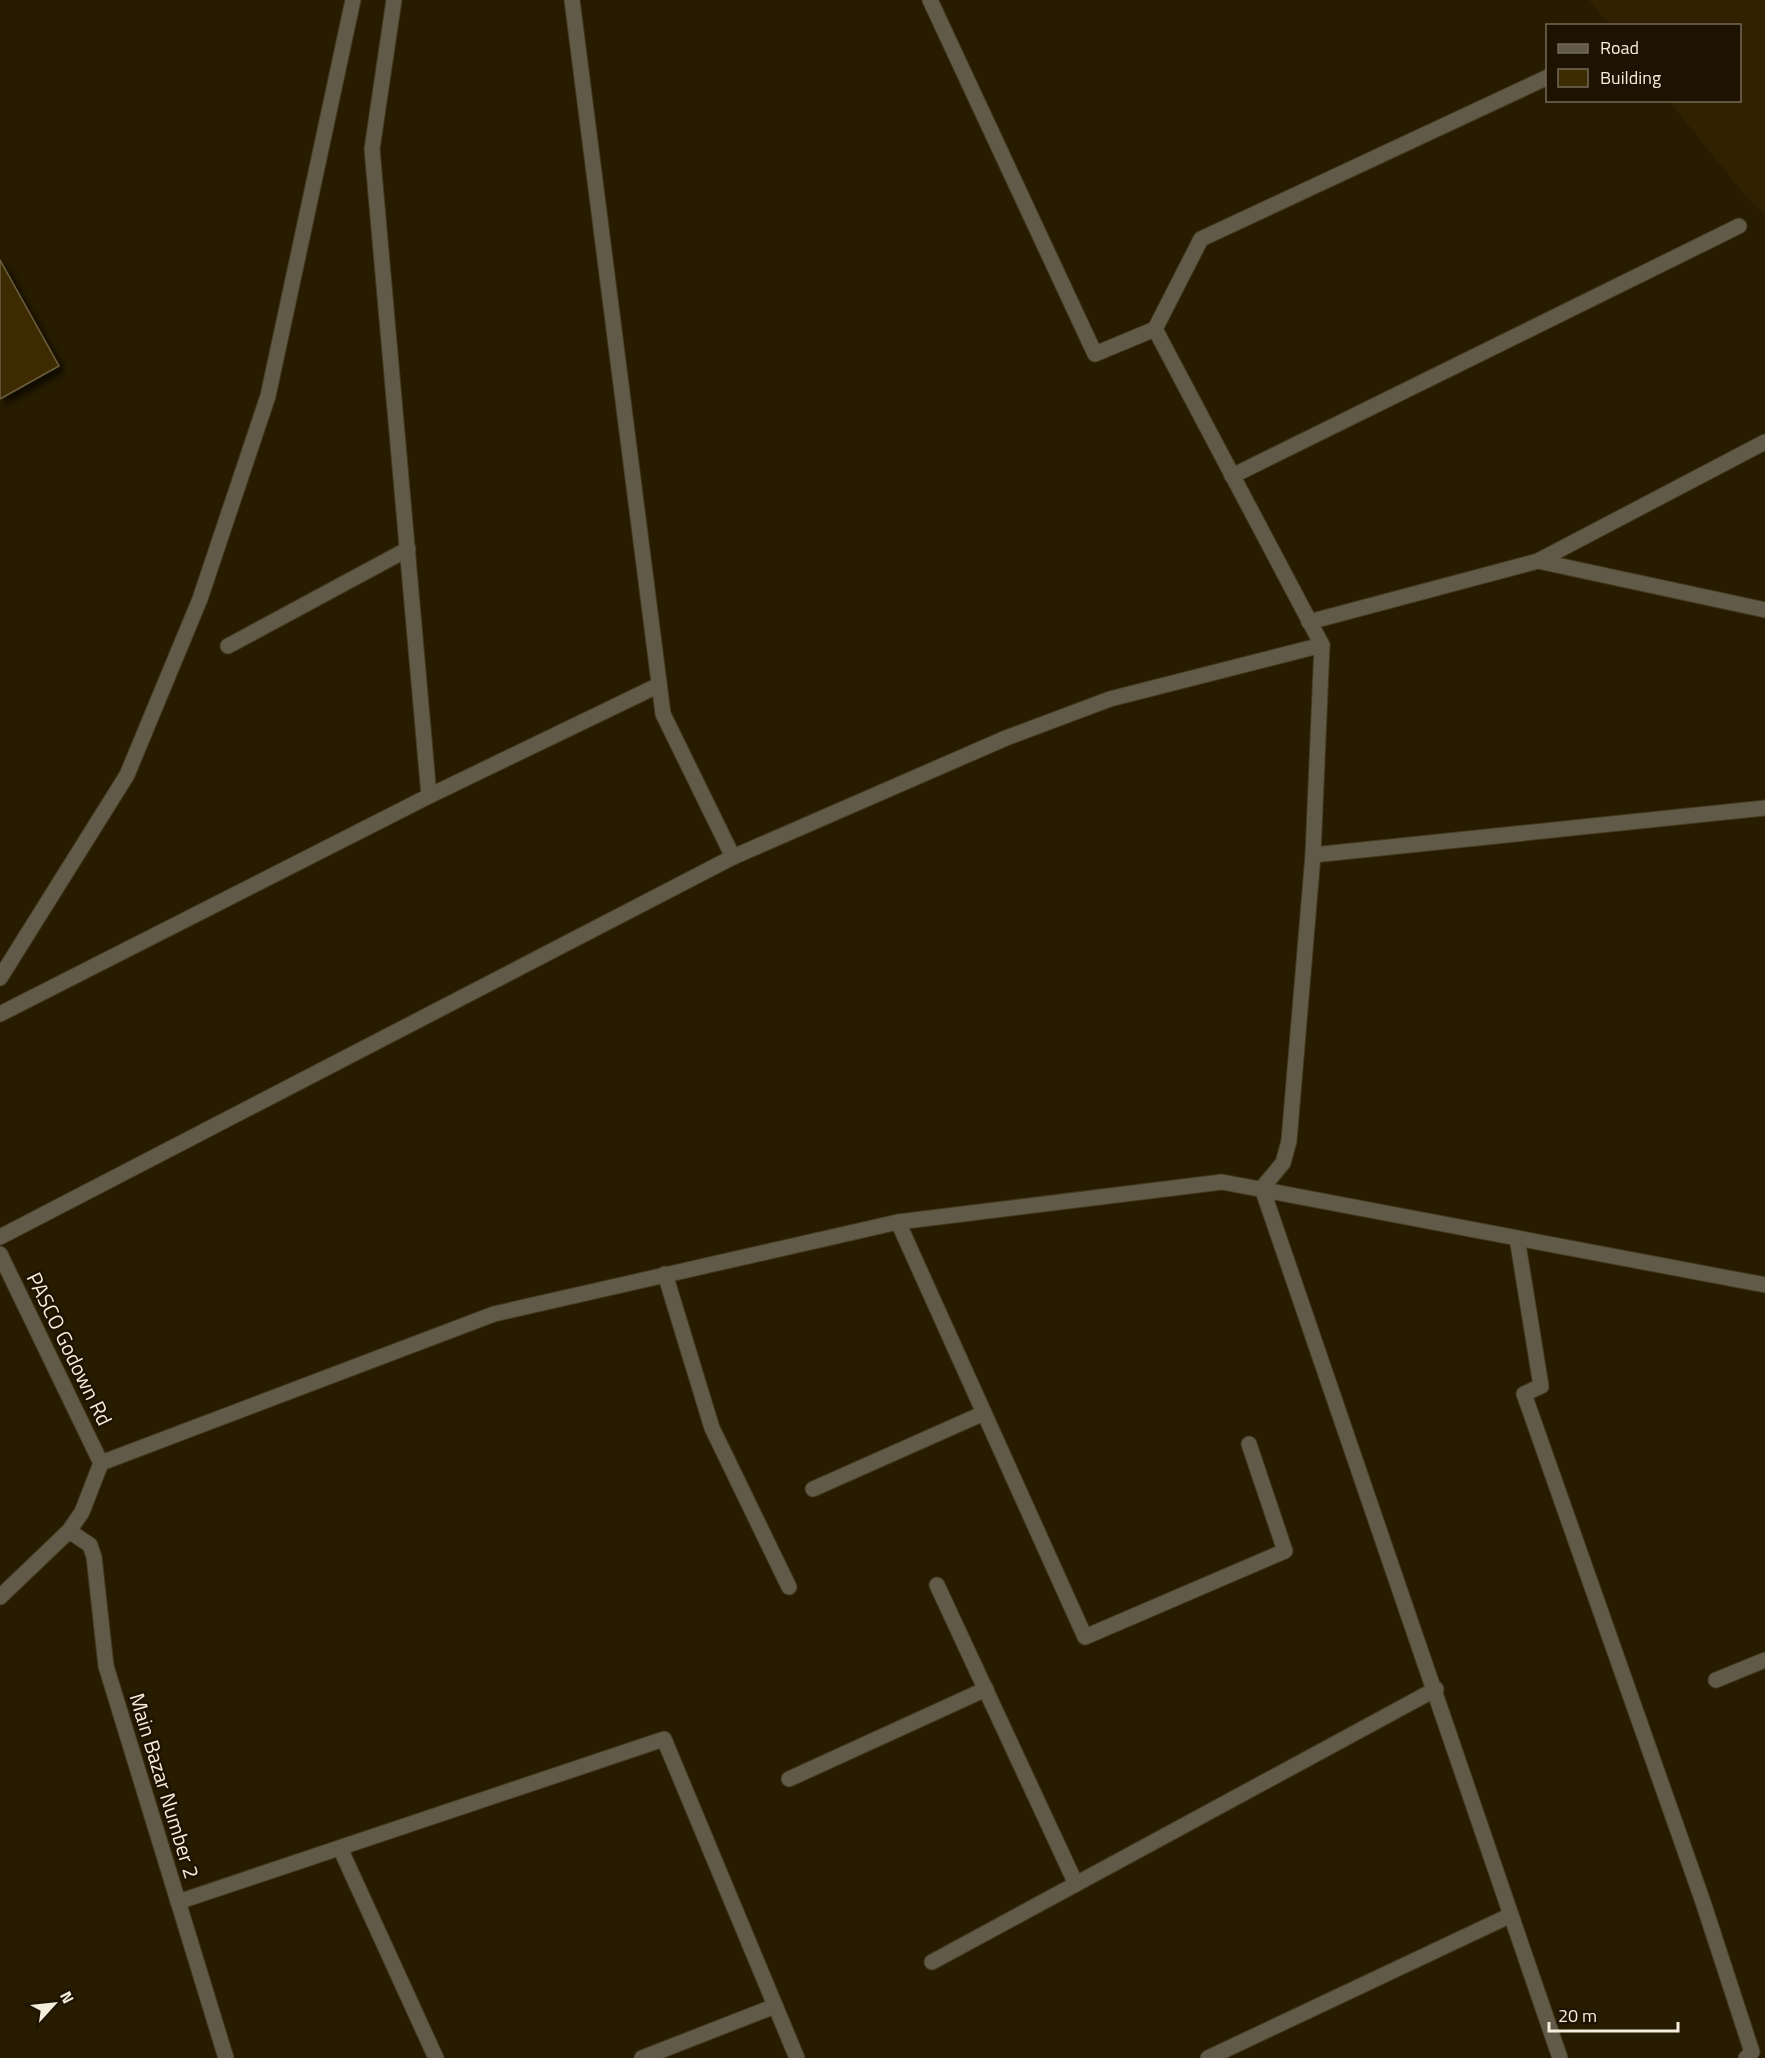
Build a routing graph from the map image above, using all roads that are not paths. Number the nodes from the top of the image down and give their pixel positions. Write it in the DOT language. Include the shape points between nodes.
graph roads {
  1 [pos="352,0"];
  2 [pos="394,0"];
  3 [pos="572,0"];
  4 [pos="930,0"];
  5 [pos="1546,78"];
  6 [pos="1739,226"];
  7 [pos="1155,329"];
  8 [pos="1765,442"];
  9 [pos="1232,476"];
  10 [pos="408,549"];
  11 [pos="1539,561"];
  12 [pos="1765,610"];
  13 [pos="1309,622"];
  14 [pos="1322,645"];
  15 [pos="228,646"];
  16 [pos="659,685"];
  17 [pos="429,796"];
  18 [pos="1765,808"];
  19 [pos="1313,855"];
  20 [pos="733,857"];
  21 [pos="0,978"];
  22 [pos="0,1014"];
  23 [pos="1262,1188"];
  24 [pos="898,1222"];
  25 [pos="0,1237"];
  26 [pos="1517,1238"];
  27 [pos="0,1254"];
  28 [pos="665,1275"];
  29 [pos="1765,1285"];
  30 [pos="984,1413"];
  31 [pos="1249,1444"];
  32 [pos="100,1463"];
  33 [pos="813,1489"];
  34 [pos="69,1531"];
  35 [pos="937,1585"];
  36 [pos="789,1587"];
  37 [pos="0,1597"];
  38 [pos="1765,1660"];
  39 [pos="1716,1680"];
  40 [pos="986,1689"];
  41 [pos="1436,1689"];
  42 [pos="789,1779"];
  43 [pos="340,1848"];
  44 [pos="1076,1884"];
  45 [pos="178,1902"];
  46 [pos="1511,1915"];
  47 [pos="932,1962"];
  48 [pos="776,2006"];
  49 [pos="1754,2052"];
  50 [pos="226,2058"];
  51 [pos="436,2058"];
  52 [pos="642,2058"];
  53 [pos="797,2058"];
  54 [pos="1208,2058"];
  55 [pos="1560,2058"];
  1 -- 21 [label="street" via="268,396 200,599 127,775"];
  2 -- 10 [label="street" via="372,148"];
  3 -- 16 [label="street"];
  4 -- 7 [label="street" via="1095,354"];
  5 -- 7 [label="street" via="1200,239"];
  6 -- 9 [label="street"];
  7 -- 9 [label="street"];
  8 -- 11 [label="street"];
  9 -- 13 [label="street"];
  10 -- 15 [label="street"];
  10 -- 17 [label="street"];
  11 -- 12 [label="street"];
  11 -- 13 [label="street"];
  13 -- 14 [label="street"];
  14 -- 19 [label="street"];
  14 -- 20 [label="street" via="1110,699 1006,738"];
  16 -- 17 [label="street"];
  16 -- 20 [label="street" via="663,714"];
  17 -- 22 [label="street"];
  18 -- 19 [label="street"];
  19 -- 23 [label="street" via="1289,1141 1283,1163"];
  20 -- 25 [label="street"];
  23 -- 24 [label="street" via="1222,1182"];
  23 -- 26 [label="street"];
  23 -- 41 [label="street"];
  24 -- 28 [label="street"];
  24 -- 30 [label="street"];
  26 -- 29 [label="street"];
  26 -- 49 [label="street" via="1542,1386 1524,1394"];
  27 -- 32 [label="street, PASCO Godown Rd"];
  28 -- 32 [label="street" via="494,1314"];
  28 -- 36 [label="street" via="712,1428"];
  30 -- 31 [label="street" via="1086,1637 1284,1551"];
  30 -- 33 [label="street"];
  32 -- 34 [label="street" via="82,1512"];
  34 -- 37 [label="street"];
  34 -- 45 [label="street, Main Bazar Number 2" via="90,1545 94,1557 106,1666"];
  35 -- 40 [label="street"];
  38 -- 39 [label="street"];
  40 -- 42 [label="street"];
  40 -- 44 [label="street"];
  41 -- 44 [label="street"];
  41 -- 46 [label="street"];
  43 -- 45 [label="street"];
  43 -- 48 [label="street" via="664,1739"];
  43 -- 51 [label="street"];
  44 -- 47 [label="street"];
  45 -- 50 [label="street, Main Bazar Number 2"];
  46 -- 54 [label="street"];
  46 -- 55 [label="street"];
  48 -- 52 [label="street"];
  48 -- 53 [label="street"];
}
